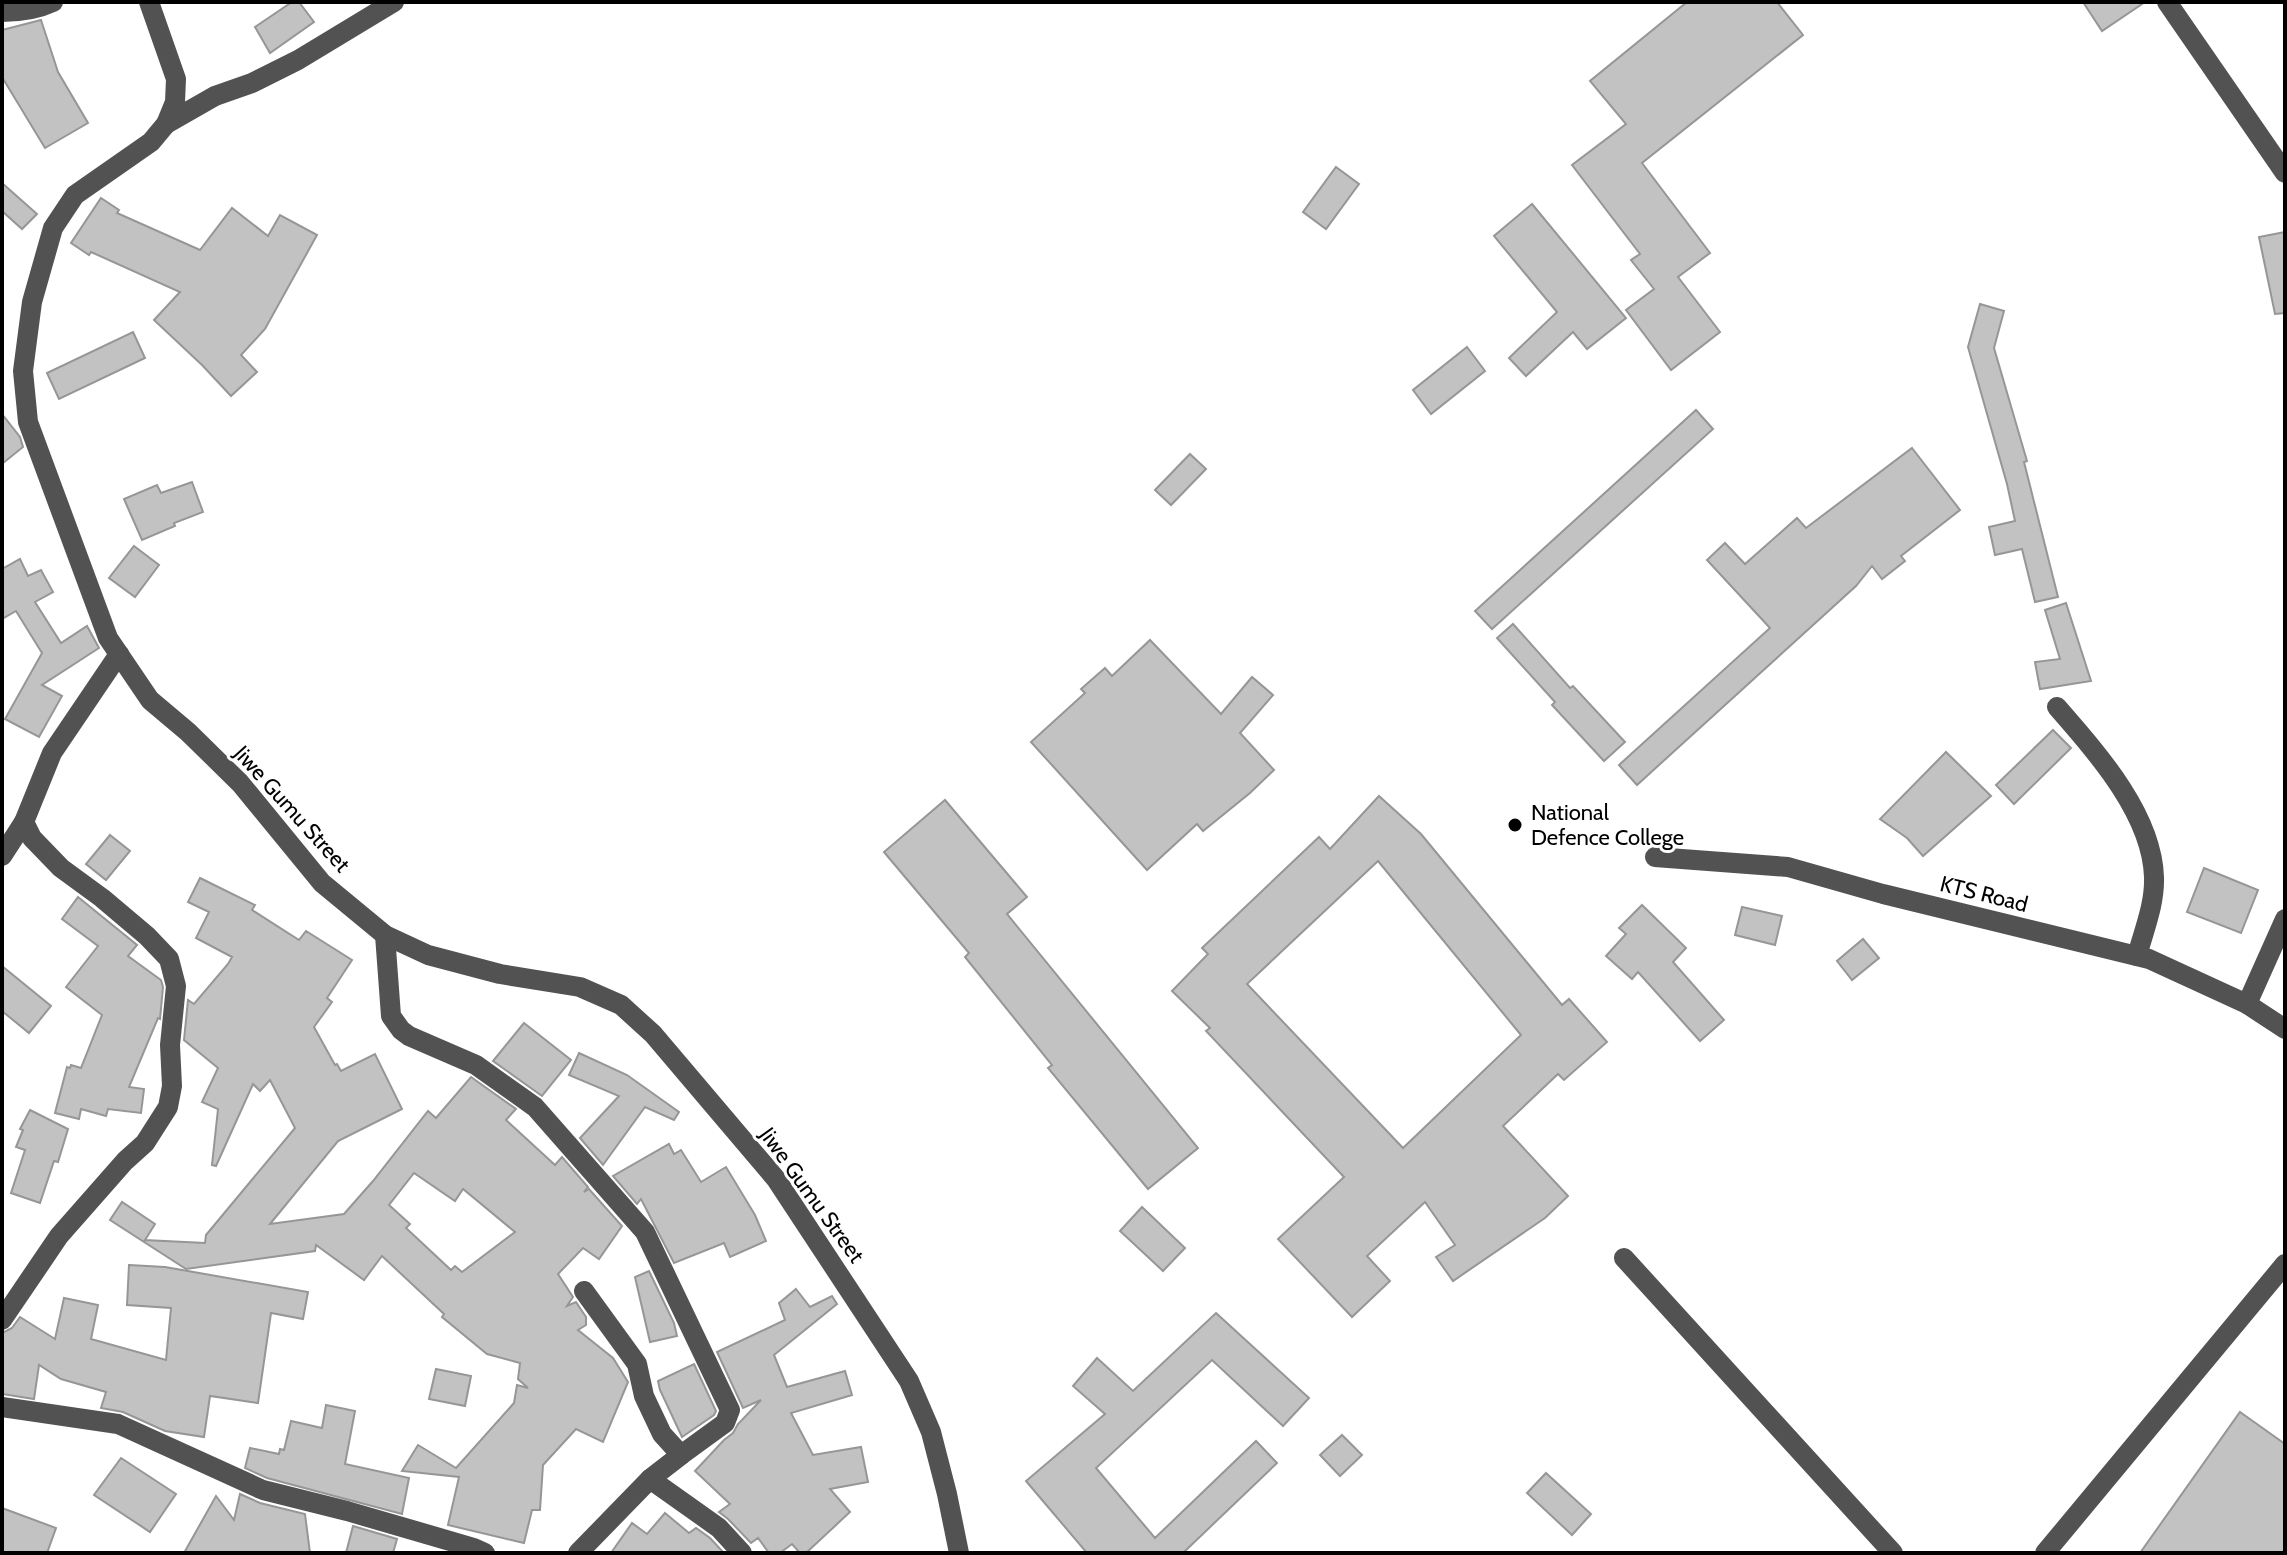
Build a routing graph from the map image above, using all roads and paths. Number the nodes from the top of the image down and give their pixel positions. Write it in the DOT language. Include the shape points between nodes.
graph roads {
  1 [pos="53,2"];
  2 [pos="149,2"];
  3 [pos="394,2"];
  4 [pos="2167,2"];
  5 [pos="2,12"];
  6 [pos="166,124"];
  7 [pos="2285,173"];
  8 [pos="119,654"];
  9 [pos="2057,707"];
  10 [pos="24,822"];
  11 [pos="2,856"];
  12 [pos="1655,857"];
  13 [pos="2285,919"];
  14 [pos="385,935"];
  15 [pos="2137,956"];
  16 [pos="2247,1004"];
  17 [pos="2285,1029"];
  18 [pos="1624,1258"];
  19 [pos="2285,1264"];
  20 [pos="584,1291"];
  21 [pos="2,1320"];
  22 [pos="2,1407"];
  23 [pos="681,1455"];
  24 [pos="650,1479"];
  25 [pos="485,1553"];
  26 [pos="578,1553"];
  27 [pos="742,1553"];
  28 [pos="959,1553"];
  29 [pos="1893,1553"];
  30 [pos="2045,1553"];
  1 -- 5 [label="street"];
  2 -- 6 [label="street" via="176,79 175,102"];
  3 -- 6 [label="street, Jiwe Gumu Street" via="298,60"];
  4 -- 7 [label="street"];
  6 -- 8 [label="street, Jiwe Gumu Street" via="151,142 75,195 53,228 32,302 23,371 28,422 108,638"];
  8 -- 10 [label="street" via="52,753"];
  8 -- 14 [label="street, Jiwe Gumu Street" via="150,700 240,783 322,883"];
  9 -- 15 [label="street" via="2117,784 2148,839 2154,880"];
  10 -- 11 [label="street"];
  10 -- 21 [label="street" via="61,868 114,907 169,959 176,986 172,1086 168,1107 145,1143 59,1236"];
  12 -- 15 [label="street, KTS Road" via="1788,867"];
  13 -- 16 [label="street"];
  14 -- 23 [label="street" via="391,1016 401,1030 476,1065 535,1107 645,1232 730,1410 725,1423"];
  14 -- 28 [label="street, Jiwe Gumu Street" via="428,955 580,987 621,1005 653,1034 776,1179 909,1381 931,1432"];
  15 -- 16 [label="street, KTS Road"];
  16 -- 17 [label="street, KTS Road"];
  18 -- 29 [label="street"];
  19 -- 30 [label="street"];
  20 -- 23 [label="street" via="637,1364 644,1396 662,1434"];
  22 -- 25 [label="street" via="118,1424 263,1490"];
  23 -- 24 [label="street"];
  24 -- 26 [label="street"];
  24 -- 27 [label="street" via="719,1528"];
}
